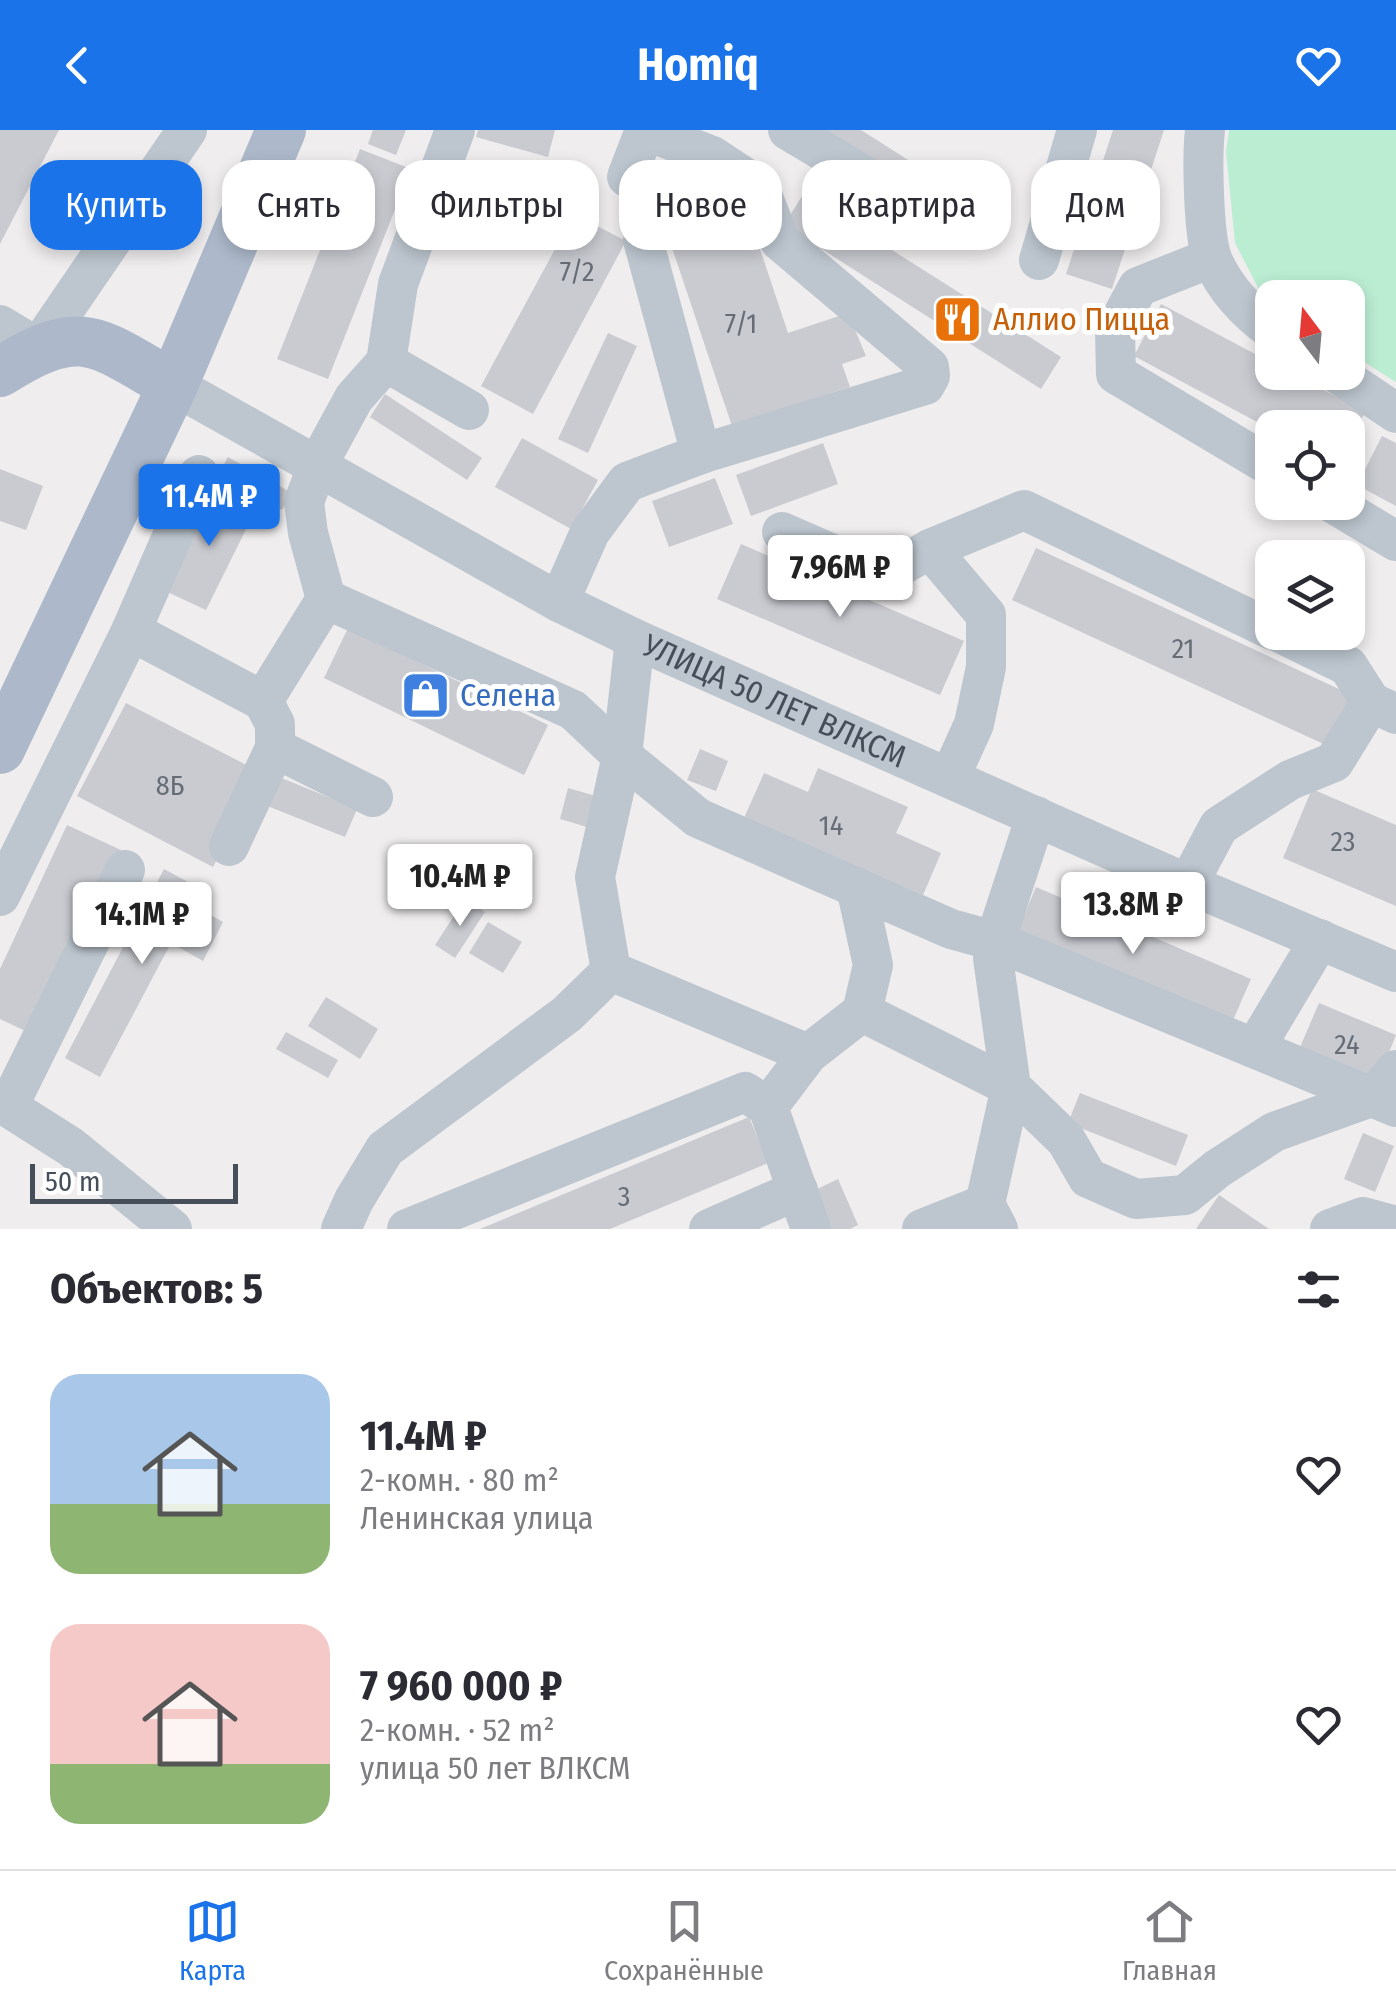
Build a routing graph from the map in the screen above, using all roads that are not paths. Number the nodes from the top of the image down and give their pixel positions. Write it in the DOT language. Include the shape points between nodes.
graph roads {
  1 [pos="187,130"];
  2 [pos="455,130"];
  3 [pos="788,130"];
  4 [pos="1077,130"];
  5 [pos="1206,130"];
  6 [pos="277,131"];
  7 [pos="633,160"];
  8 [pos="718,160"];
  9 [pos="838,160"];
  10 [pos="782,243"];
  11 [pos="645,250"];
  12 [pos="1211,258"];
  13 [pos="1039,260"];
  14 [pos="1255,318"];
  15 [pos="13,348"];
  16 [pos="386,362"];
  17 [pos="173,385"];
  18 [pos="1362,390"];
  19 [pos="469,410"];
  20 [pos="1396,412"];
  21 [pos="701,454"];
  22 [pos="1255,458"];
  23 [pos="318,464"];
  24 [pos="199,474"];
  25 [pos="1361,520"];
  26 [pos="782,532"];
  27 [pos="1396,541"];
  28 [pos="930,549"];
  29 [pos="326,598"];
  30 [pos="559,602"];
  31 [pos="1255,621"];
  32 [pos="130,630"];
  33 [pos="636,639"];
  34 [pos="1315,650"];
  35 [pos="263,701"];
  36 [pos="1384,708"];
  37 [pos="275,748"];
  38 [pos="0,749"];
  39 [pos="622,756"];
  40 [pos="950,777"];
  41 [pos="373,797"];
  42 [pos="1036,816"];
  43 [pos="229,846"];
  44 [pos="125,870"];
  45 [pos="1188,884"];
  46 [pos="856,887"];
  47 [pos="0,896"];
  48 [pos="1320,940"];
  49 [pos="995,941"];
  50 [pos="611,971"];
  51 [pos="1396,972"];
  52 [pos="862,1012"];
  53 [pos="1254,1048"];
  54 [pos="808,1054"];
  55 [pos="1010,1088"];
  56 [pos="1389,1091"];
  57 [pos="4,1104"];
  58 [pos="768,1107"];
  59 [pos="798,1190"];
  60 [pos="1187,1212"];
  61 [pos="991,1216"];
  62 [pos="159,1225"];
  63 [pos="1396,1226"];
  64 [pos="341,1229"];
  65 [pos="407,1229"];
  66 [pos="709,1229"];
  67 [pos="811,1229"];
  68 [pos="922,1229"];
  69 [pos="1330,1229"];
  1 -- 15 [label="street"];
  2 -- 16 [label="street" via="398,284"];
  3 -- 9 [label="street"];
  4 -- 13 [label="street"];
  5 -- 12 [label="street" via="1202,160"];
  6 -- 17 [label="main road"];
  7 -- 8 [label="street" via="644,130"];
  10 -- 21 [label="street" via="929,367 930,376 925,384"];
  11 -- 21 [label="street"];
  12 -- 14 [label="street"];
  12 -- 22 [label="street" via="1138,286 1116,330 1116,374"];
  15 -- 17 [label="main road" via="72,340 101,344"];
  16 -- 19 [label="street"];
  16 -- 23 [label="street" via="354,398"];
  17 -- 23 [label="street, УЛИЦА 50 ЛЕТ ВЛКСМ"];
  17 -- 38 [label="main road"];
  18 -- 20 [label="street"];
  21 -- 30 [label="street" via="626,482 590,532"];
  23 -- 29 [label="street" via="304,502"];
  23 -- 30 [label="street, УЛИЦА 50 ЛЕТ ВЛКСМ"];
  24 -- 32 [label="street"];
  25 -- 27 [label="street"];
  26 -- 28 [label="street" via="884,576"];
  28 -- 31 [label="street" via="1024,510"];
  28 -- 40 [label="street" via="986,614 986,668 974,724"];
  29 -- 35 [label="street"];
  29 -- 39 [label="street" via="573,710"];
  30 -- 33 [label="street, УЛИЦА 50 ЛЕТ ВЛКСМ"];
  32 -- 35 [label="street"];
  32 -- 47 [label="street"];
  33 -- 39 [label="street"];
  33 -- 40 [label="street, УЛИЦА 50 ЛЕТ ВЛКСМ"];
  34 -- 36 [label="street" via="1348,666"];
  35 -- 37 [label="street" via="275,724"];
  36 -- 45 [label="street" via="1334,762 1290,780 1219,826"];
  37 -- 41 [label="street"];
  37 -- 43 [label="street"];
  39 -- 46 [label="street" via="698,818"];
  39 -- 50 [label="street" via="594,877"];
  40 -- 42 [label="street, УЛИЦА 50 ЛЕТ ВЛКСМ"];
  42 -- 45 [label="street, УЛИЦА 50 ЛЕТ ВЛКСМ"];
  42 -- 49 [label="street"];
  44 -- 57 [label="street"];
  45 -- 48 [label="street, УЛИЦА 50 ЛЕТ ВЛКСМ"];
  46 -- 49 [label="street"];
  46 -- 52 [label="street" via="873,965"];
  48 -- 51 [label="street, УЛИЦА 50 ЛЕТ ВЛКСМ"];
  48 -- 53 [label="street"];
  49 -- 53 [label="street"];
  49 -- 55 [label="street"];
  50 -- 54 [label="street"];
  50 -- 64 [label="street" via="567,1014 385,1149"];
  52 -- 54 [label="street"];
  52 -- 55 [label="street"];
  53 -- 56 [label="street"];
  54 -- 58 [label="street"];
  55 -- 60 [label="street" via="1066,1140 1088,1178"];
  55 -- 61 [label="street"];
  56 -- 60 [label="street" via="1274,1132 1217,1168"];
  57 -- 62 [label="street" via="72,1148"];
  58 -- 59 [label="street"];
  58 -- 65 [label="street" via="745,1092"];
  59 -- 66 [label="street"];
  59 -- 67 [label="street"];
  61 -- 68 [label="street"];
  63 -- 69 [label="street" via="1362,1217"];
}
